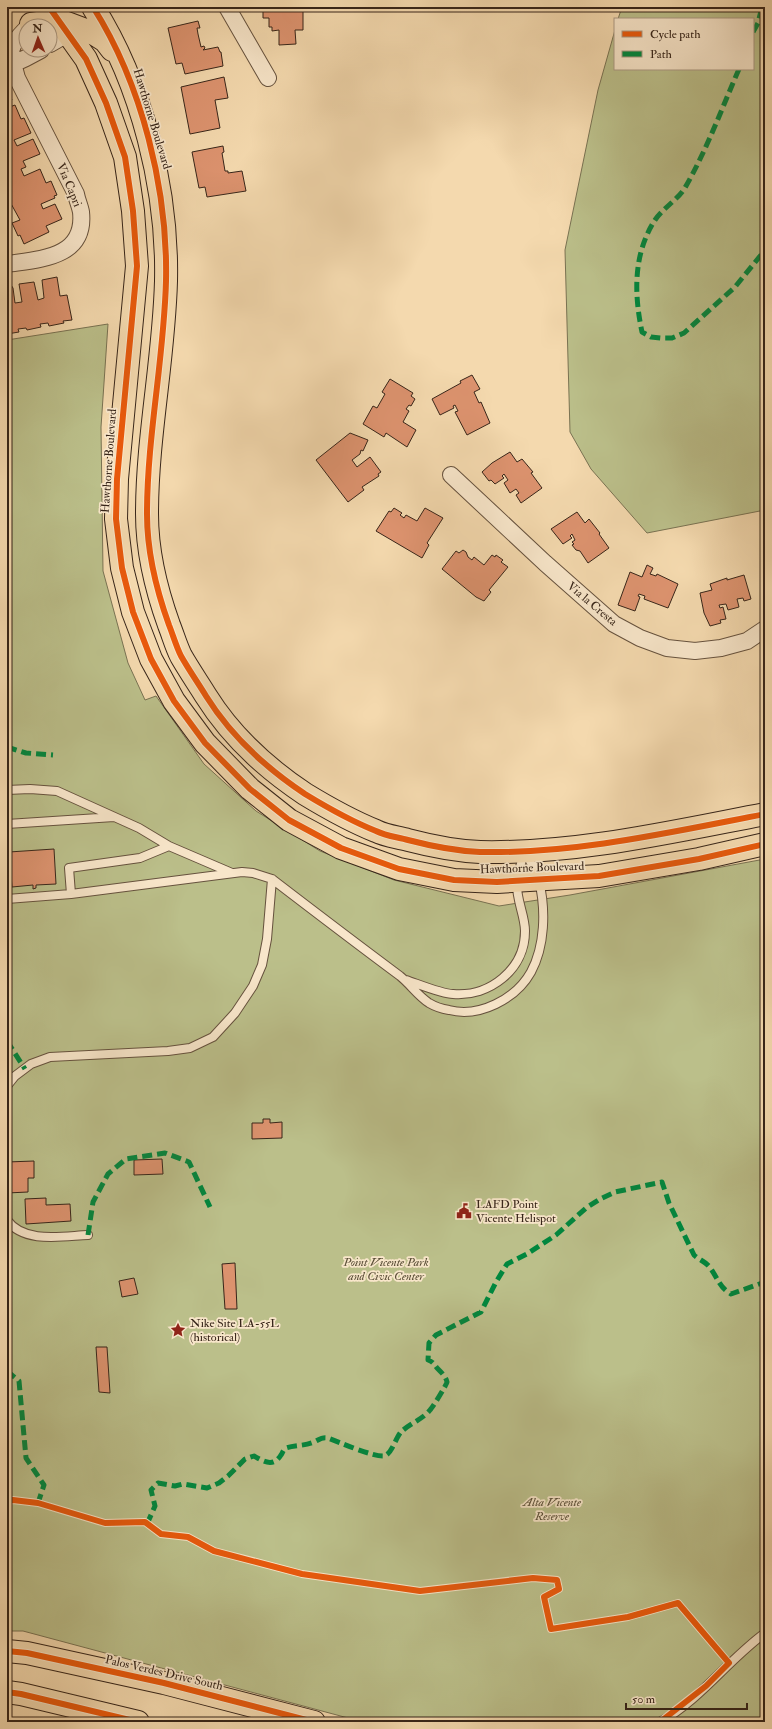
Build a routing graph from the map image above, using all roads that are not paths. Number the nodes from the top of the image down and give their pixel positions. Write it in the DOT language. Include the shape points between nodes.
graph roads {
  1 [pos="93,7"];
  2 [pos="227,7"];
  3 [pos="56,17"];
  4 [pos="18,37"];
  5 [pos="26,58"];
  6 [pos="13,64"];
  7 [pos="126,69"];
  8 [pos="268,78"];
  9 [pos="7,264"];
  10 [pos="451,475"];
  11 [pos="765,629"];
  12 [pos="7,790"];
  13 [pos="765,814"];
  14 [pos="115,817"];
  15 [pos="7,824"];
  16 [pos="765,844"];
  17 [pos="170,846"];
  18 [pos="525,850"];
  19 [pos="232,874"];
  20 [pos="272,879"];
  21 [pos="538,880"];
  22 [pos="517,881"];
  23 [pos="71,894"];
  24 [pos="7,899"];
  25 [pos="406,980"];
  26 [pos="7,1086"];
  27 [pos="7,1220"];
  28 [pos="88,1235"];
  29 [pos="765,1633"];
  30 [pos="7,1651"];
  31 [pos="7,1692"];
  32 [pos="138,1722"];
  33 [pos="314,1722"];
  34 [pos="660,1722"];
  1 -- 7 [label="main road, Hawthorne Boulevard"];
  2 -- 8 [label="street"];
  3 -- 7 [label="main road" via="105,41"];
  3 -- 22 [label="main road, Hawthorne Boulevard" via="86,59 106,103 125,157 133,211 137,266 117,479 116,519 122,568 133,612 157,671 174,701 205,743 250,790 289,820 341,848 399,869 454,880"];
  4 -- 6 [label="street, Via Capri" via="10,51"];
  5 -- 6 [label="street"];
  6 -- 9 [label="street, Via Capri" via="17,78 76,194 81,212 80,228 75,241 63,252 48,258"];
  7 -- 18 [label="main road, Hawthorne Boulevard" via="157,170 165,230 166,282 149,458 147,516 149,556 158,595 180,654 213,707 248,749 286,781 335,813 378,833 429,845 478,852"];
  10 -- 11 [label="street, Via la Cresta" via="614,624 640,638 667,648 695,651 721,648 746,641"];
  12 -- 14 [label="lane" via="57,791"];
  13 -- 18 [label="main road, Hawthorne Boulevard" via="596,845"];
  14 -- 15 [label="lane"];
  14 -- 17 [label="lane"];
  16 -- 21 [label="main road, Hawthorne Boulevard" via="699,859 607,874"];
  17 -- 19 [label="lane"];
  17 -- 23 [label="lane" via="140,858 69,868"];
  18 -- 21 [label="lane"];
  18 -- 22 [label="lane"];
  19 -- 20 [label="lane" via="253,873"];
  19 -- 23 [label="lane"];
  20 -- 25 [label="lane"];
  20 -- 26 [label="lane" via="262,965 253,986 235,1013 213,1037 190,1048 168,1051 50,1057 30,1064"];
  21 -- 22 [label="main road, Hawthorne Boulevard"];
  21 -- 25 [label="lane" via="542,902 542,945 530,974 511,994 478,1011 448,1010 429,1003"];
  22 -- 25 [label="lane" via="525,931 523,947 513,969 502,979 485,990 469,995 451,994"];
  23 -- 24 [label="lane"];
  27 -- 28 [label="lane" via="11,1226 29,1235"];
  29 -- 34 [label="lane" via="706,1686"];
  30 -- 33 [label="main road, Palos Verdes Drive South" via="27,1653 164,1683"];
  31 -- 32 [label="main road"];
}
